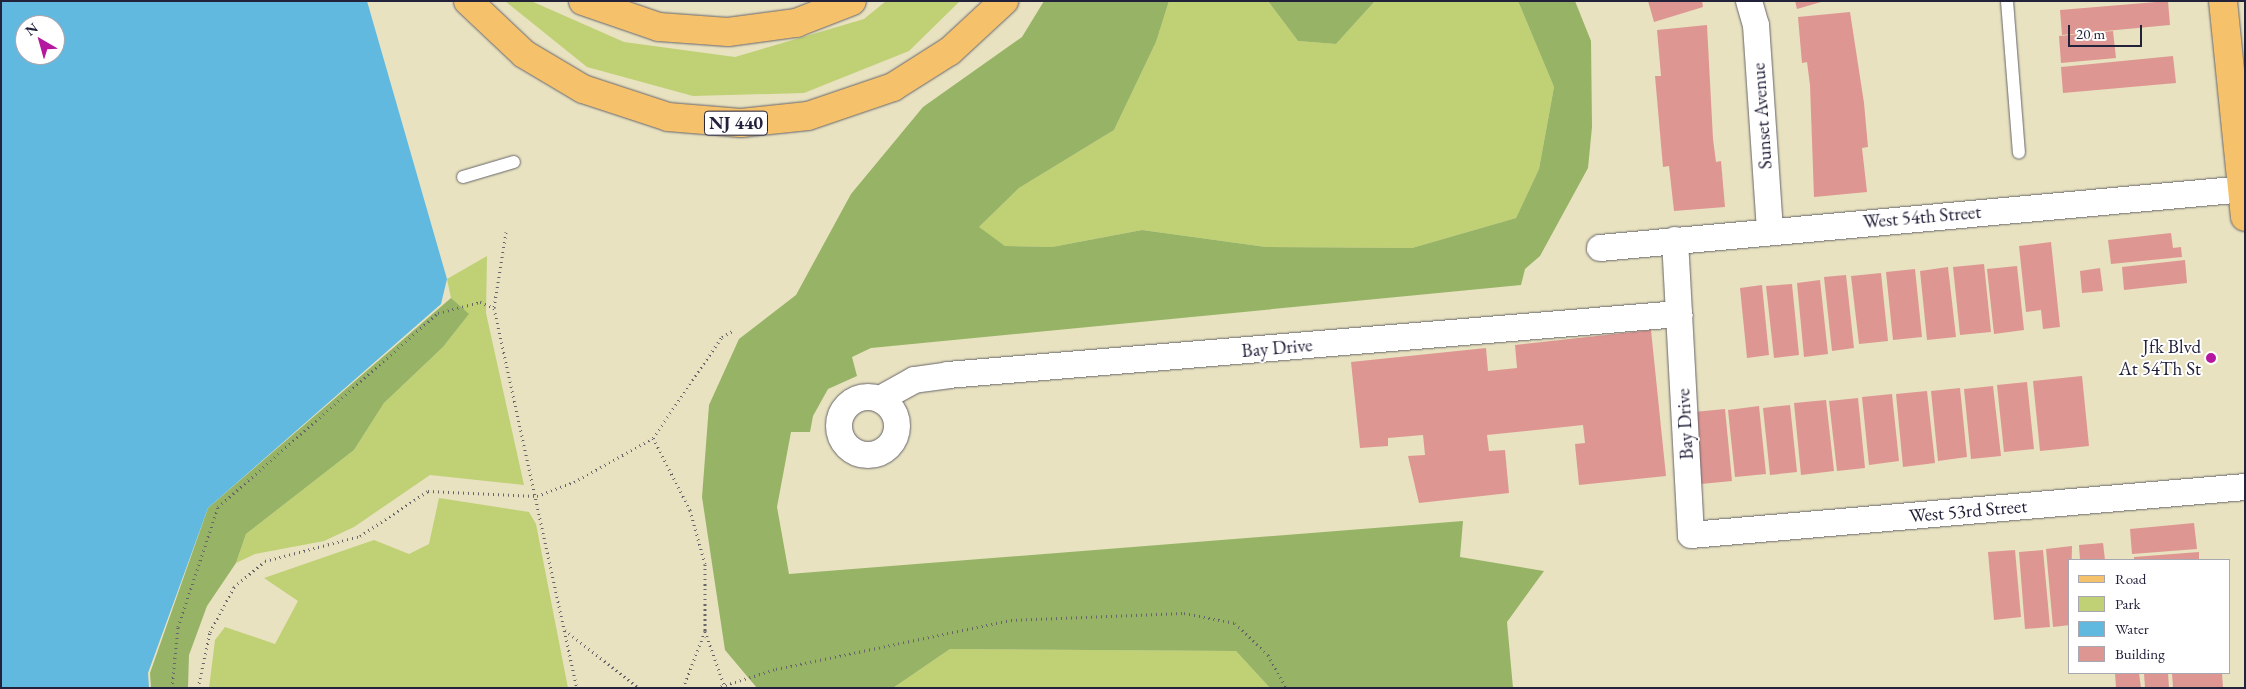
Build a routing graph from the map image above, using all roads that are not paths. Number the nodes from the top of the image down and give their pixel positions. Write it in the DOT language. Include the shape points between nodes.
graph roads {
  1 [pos="468,1"];
  2 [pos="583,1"];
  3 [pos="852,1"];
  4 [pos="1004,1"];
  5 [pos="1749,1"];
  6 [pos="2007,1"];
  7 [pos="2223,1"];
  8 [pos="2019,153"];
  9 [pos="514,162"];
  10 [pos="463,177"];
  11 [pos="2244,189"];
  12 [pos="2245,217"];
  13 [pos="1770,231"];
  14 [pos="1675,240"];
  15 [pos="1600,248"];
  16 [pos="1679,314"];
  17 [pos="880,399"];
  18 [pos="2245,488"];
  19 [pos="1691,535"];
  1 -- 4 [label="main road, NJ 440" via="524,54 583,89 668,117 741,123 808,116 893,87 950,51"];
  2 -- 3 [label="main road" via="659,27 728,32 796,23"];
  5 -- 13 [label="street, Sunset Avenue" via="1756,24"];
  6 -- 8 [label="lane"];
  7 -- 11 [label="main road"];
  9 -- 10 [label="lane"];
  11 -- 12 [label="main road"];
  11 -- 13 [label="street, West 54th Street"];
  13 -- 14 [label="street, West 54th Street"];
  14 -- 15 [label="street, West 54th Street"];
  14 -- 16 [label="street, Bay Drive"];
  16 -- 17 [label="street, Bay Drive" via="948,376 914,380"];
  16 -- 19 [label="street, Bay Drive"];
  18 -- 19 [label="street, West 53rd Street"];
}
